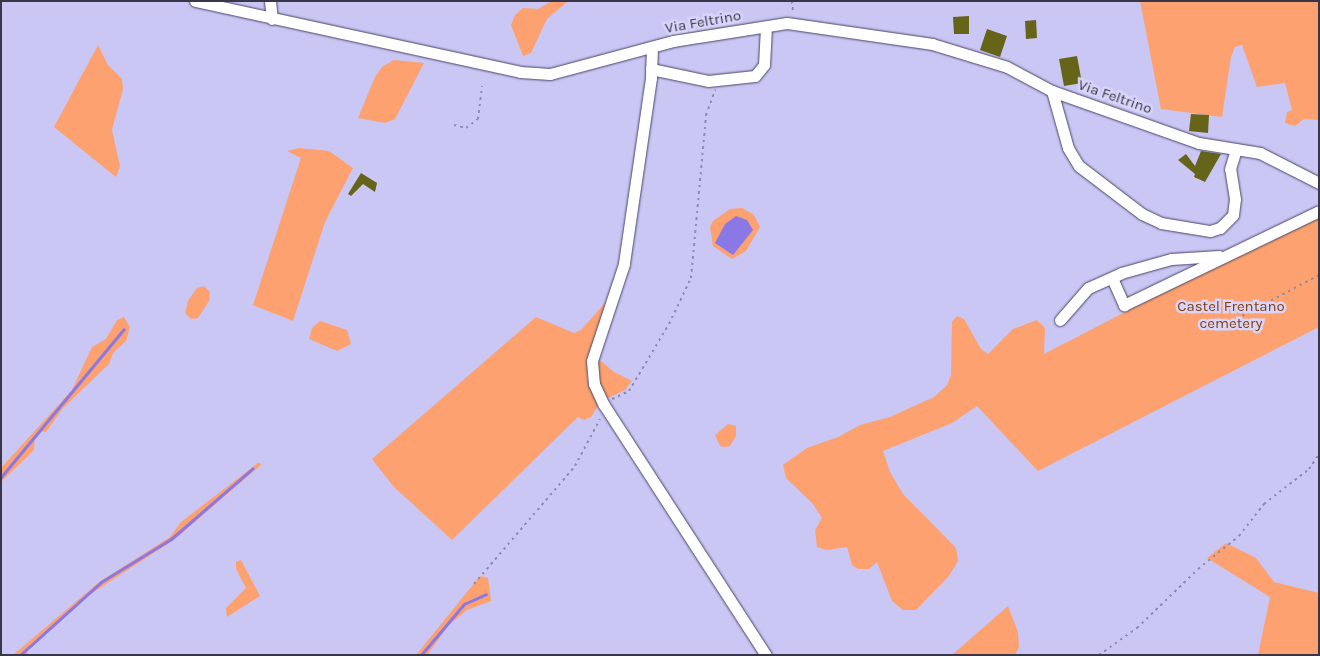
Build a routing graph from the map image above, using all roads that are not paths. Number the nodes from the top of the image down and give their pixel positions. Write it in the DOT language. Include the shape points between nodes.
graph roads {
  1 [pos="196,1"];
  2 [pos="270,1"];
  3 [pos="272,19"];
  4 [pos="766,27"];
  5 [pos="652,47"];
  6 [pos="651,70"];
  7 [pos="1052,91"];
  8 [pos="1236,149"];
  9 [pos="1319,183"];
  10 [pos="1319,211"];
  11 [pos="1226,256"];
  12 [pos="1112,278"];
  13 [pos="1060,320"];
  14 [pos="766,655"];
  1 -- 3 [label="street, Via Feltrino"];
  2 -- 3 [label="street"];
  3 -- 5 [label="street, Via Feltrino" via="520,72 550,74"];
  4 -- 5 [label="street, Via Feltrino"];
  4 -- 6 [label="street" via="764,65 756,76 708,81"];
  4 -- 7 [label="street, Via Feltrino" via="787,23 932,44 1007,67"];
  5 -- 6 [label="street"];
  6 -- 14 [label="street" via="624,264 592,361 594,384 604,405"];
  7 -- 8 [label="street, Via Feltrino" via="1199,143"];
  7 -- 8 [label="street" via="1068,148 1079,166 1142,214 1160,223 1210,231 1220,228 1233,215 1235,198 1230,168"];
  8 -- 9 [label="street, Via Feltrino" via="1260,154"];
  10 -- 11 [label="street"];
  11 -- 12 [label="street" via="1171,259"];
  11 -- 12 [label="street" via="1124,305"];
  12 -- 13 [label="street" via="1088,288"];
}
